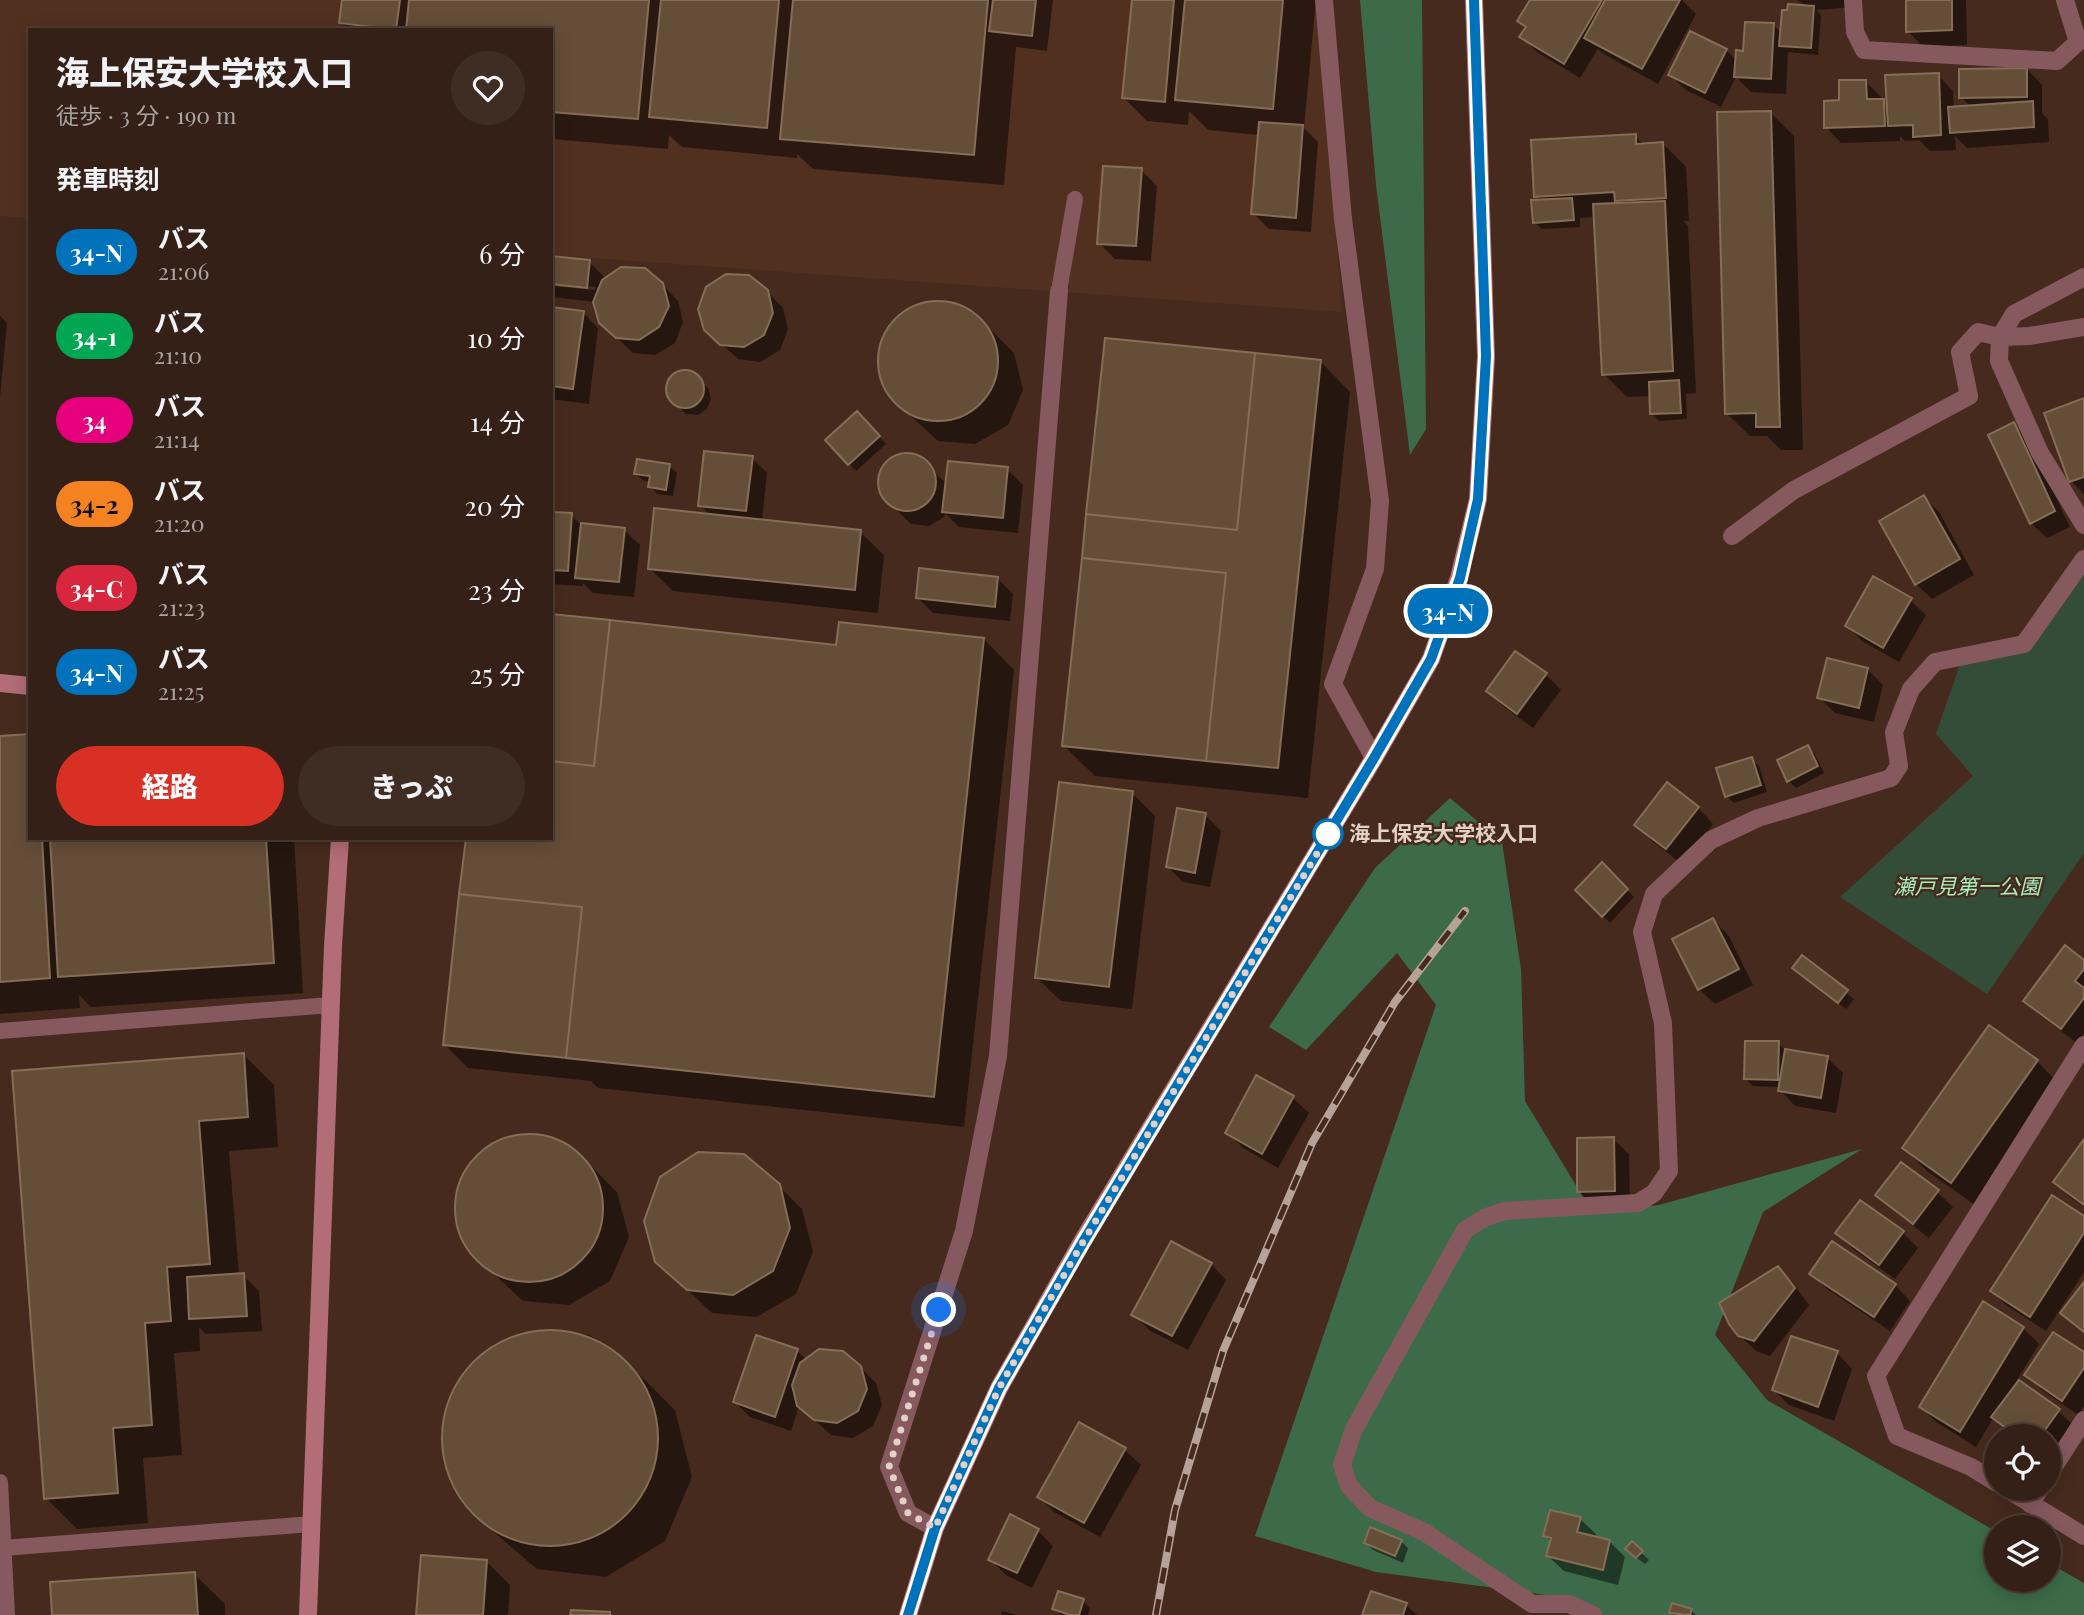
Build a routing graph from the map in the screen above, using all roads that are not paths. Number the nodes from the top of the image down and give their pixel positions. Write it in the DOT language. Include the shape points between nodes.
graph roads {
  1 [pos="1324,0"];
  2 [pos="1474,0"];
  3 [pos="1853,0"];
  4 [pos="2065,0"];
  5 [pos="1075,199"];
  6 [pos="2084,277"];
  7 [pos="1059,291"];
  8 [pos="2084,327"];
  9 [pos="2000,337"];
  10 [pos="2084,525"];
  11 [pos="1732,536"];
  12 [pos="2084,559"];
  13 [pos="0,682"];
  14 [pos="28,686"];
  15 [pos="1374,758"];
  16 [pos="340,840"];
  17 [pos="331,1005"];
  18 [pos="0,1031"];
  19 [pos="2084,1045"];
  20 [pos="2084,1420"];
  21 [pos="2061,1455"];
  22 [pos="1984,1475"];
  23 [pos="0,1482"];
  24 [pos="2040,1501"];
  25 [pos="313,1524"];
  26 [pos="935,1528"];
  27 [pos="2084,1536"];
  28 [pos="3,1548"];
  29 [pos="7,1615"];
  30 [pos="308,1615"];
  31 [pos="908,1615"];
  32 [pos="1593,1615"];
  1 -- 15 [label="street" via="1343,219 1380,501 1375,569 1333,684"];
  2 -- 15 [label="street" via="1486,356 1478,499 1460,578 1431,659"];
  3 -- 4 [label="street" via="1855,32 1864,50 2057,61 2078,41"];
  5 -- 7 [label="lane"];
  6 -- 9 [label="street" via="2014,314"];
  7 -- 26 [label="street" via="998,1056 964,1231 889,1467 908,1513"];
  8 -- 9 [label="street"];
  9 -- 10 [label="street" via="1999,361 2040,453"];
  9 -- 11 [label="street" via="1978,332 1960,352 1969,396 1794,490"];
  12 -- 32 [label="street" via="2024,644 1934,662 1910,689 1894,732 1899,766 1891,778 1758,818 1712,840 1654,894 1642,932 1663,1023 1669,1171 1654,1193 1638,1203 1504,1211 1465,1230 1354,1429 1342,1465 1349,1486 1370,1508 1424,1532 1532,1604 1569,1604"];
  13 -- 14 [label="street"];
  15 -- 26 [label="street" via="999,1388"];
  16 -- 17 [label="street"];
  17 -- 18 [label="lane"];
  17 -- 25 [label="street"];
  19 -- 22 [label="street" via="1876,1377 1897,1436"];
  20 -- 21 [label="street"];
  23 -- 28 [label="lane"];
  24 -- 27 [label="street"];
  25 -- 28 [label="lane"];
  25 -- 30 [label="street"];
  26 -- 31 [label="street"];
  28 -- 29 [label="lane"];
}
